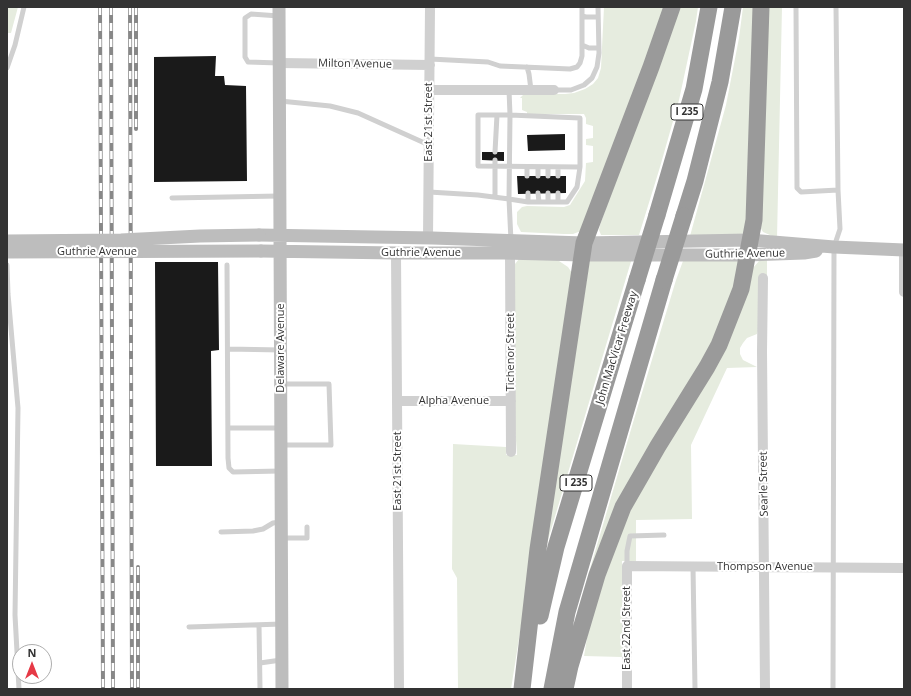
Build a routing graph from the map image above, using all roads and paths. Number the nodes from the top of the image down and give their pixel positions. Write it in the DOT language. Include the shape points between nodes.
graph roads {
  1 [pos="24,7"];
  2 [pos="430,7"];
  3 [pos="582,7"];
  4 [pos="598,7"];
  5 [pos="672,7"];
  6 [pos="709,7"];
  7 [pos="733,7"];
  8 [pos="761,7"];
  9 [pos="796,7"];
  10 [pos="836,7"];
  11 [pos="279,11"];
  12 [pos="582,16"];
  13 [pos="598,17"];
  14 [pos="582,45"];
  15 [pos="598,48"];
  16 [pos="430,62"];
  17 [pos="280,63"];
  18 [pos="527,67"];
  19 [pos="7,68"];
  20 [pos="430,90"];
  21 [pos="509,90"];
  22 [pos="530,90"];
  23 [pos="554,90"];
  24 [pos="280,101"];
  25 [pos="497,115"];
  26 [pos="510,115"];
  27 [pos="429,145"];
  28 [pos="496,152"];
  29 [pos="495,163"];
  30 [pos="510,166"];
  31 [pos="526,167"];
  32 [pos="538,167"];
  33 [pos="548,167"];
  34 [pos="558,167"];
  35 [pos="580,167"];
  36 [pos="527,176"];
  37 [pos="538,176"];
  38 [pos="548,176"];
  39 [pos="558,176"];
  40 [pos="838,190"];
  41 [pos="429,192"];
  42 [pos="528,193"];
  43 [pos="538,193"];
  44 [pos="548,193"];
  45 [pos="558,193"];
  46 [pos="280,196"];
  47 [pos="495,197"];
  48 [pos="172,198"];
  49 [pos="509,199"];
  50 [pos="528,202"];
  51 [pos="538,202"];
  52 [pos="548,202"];
  53 [pos="558,202"];
  54 [pos="280,235"];
  55 [pos="428,238"];
  56 [pos="7,241"];
  57 [pos="511,247"];
  58 [pos="748,247"];
  59 [pos="834,247"];
  60 [pos="583,249"];
  61 [pos="904,250"];
  62 [pos="280,251"];
  63 [pos="7,252"];
  64 [pos="396,253"];
  65 [pos="7,265"];
  66 [pos="227,265"];
  67 [pos="763,278"];
  68 [pos="904,292"];
  69 [pos="228,349"];
  70 [pos="280,350"];
  71 [pos="281,384"];
  72 [pos="397,401"];
  73 [pos="511,401"];
  74 [pos="228,428"];
  75 [pos="281,428"];
  76 [pos="281,445"];
  77 [pos="511,452"];
  78 [pos="281,471"];
  79 [pos="281,522"];
  80 [pos="307,527"];
  81 [pos="221,532"];
  82 [pos="664,534"];
  83 [pos="281,538"];
  84 [pos="627,566"];
  85 [pos="693,567"];
  86 [pos="765,568"];
  87 [pos="833,568"];
  88 [pos="904,568"];
  89 [pos="282,624"];
  90 [pos="259,625"];
  91 [pos="189,627"];
  92 [pos="282,660"];
  93 [pos="260,664"];
  94 [pos="19,689"];
  95 [pos="260,689"];
  96 [pos="282,689"];
  97 [pos="399,689"];
  98 [pos="522,689"];
  99 [pos="552,689"];
  100 [pos="565,689"];
  101 [pos="627,689"];
  102 [pos="695,689"];
  103 [pos="765,689"];
  104 [pos="833,689"];
  1 -- 19 [label="lane"];
  2 -- 16 [label="street, East 21st Street"];
  3 -- 12 [label="lane"];
  4 -- 13 [label="lane"];
  5 -- 60 [label="highway"];
  6 -- 98 [label="highway, John MacVicar Freeway / I 235, bridge" via="694,89 556,547"];
  7 -- 99 [label="highway, I 235, bridge" via="720,82 695,181 567,612"];
  8 -- 58 [label="highway" via="754,220"];
  9 -- 40 [label="lane" via="797,188 801,192"];
  10 -- 40 [label="lane"];
  11 -- 17 [label="main road, Delaware Avenue"];
  11 -- 17 [label="lane" via="251,14 245,18 245,56 248,62"];
  12 -- 13 [label="lane"];
  12 -- 14 [label="lane"];
  13 -- 15 [label="lane"];
  14 -- 15 [label="lane" via="585,48"];
  14 -- 18 [label="lane" via="582,56 577,67"];
  15 -- 23 [label="lane" via="597,67 592,78 584,85 571,90"];
  16 -- 17 [label="street, Milton Avenue"];
  16 -- 18 [label="lane" via="488,62 500,66"];
  16 -- 20 [label="street, East 21st Street"];
  17 -- 24 [label="main road, Delaware Avenue"];
  18 -- 22 [label="lane"];
  20 -- 21 [label="street"];
  20 -- 27 [label="street, East 21st Street"];
  21 -- 22 [label="street"];
  21 -- 26 [label="lane"];
  22 -- 23 [label="street"];
  24 -- 27 [label="lane" via="358,113"];
  24 -- 46 [label="main road, Delaware Avenue"];
  25 -- 26 [label="lane"];
  25 -- 28 [label="lane"];
  25 -- 29 [label="lane" via="478,115 478,166"];
  26 -- 30 [label="lane"];
  26 -- 35 [label="lane" via="580,118"];
  27 -- 41 [label="street, East 21st Street"];
  29 -- 30 [label="lane"];
  29 -- 47 [label="lane"];
  30 -- 31 [label="lane"];
  30 -- 49 [label="lane"];
  31 -- 32 [label="lane"];
  31 -- 36 [label="lane"];
  32 -- 33 [label="lane"];
  32 -- 37 [label="lane"];
  33 -- 34 [label="lane"];
  33 -- 38 [label="lane"];
  34 -- 35 [label="lane"];
  34 -- 39 [label="lane"];
  35 -- 53 [label="lane" via="577,187 567,202"];
  40 -- 59 [label="lane" via="840,229"];
  41 -- 47 [label="lane"];
  41 -- 55 [label="street, East 21st Street"];
  42 -- 50 [label="lane"];
  43 -- 51 [label="lane"];
  44 -- 52 [label="lane"];
  45 -- 53 [label="lane"];
  46 -- 48 [label="lane"];
  46 -- 54 [label="main road, Delaware Avenue"];
  47 -- 49 [label="lane"];
  49 -- 50 [label="lane"];
  49 -- 57 [label="lane"];
  50 -- 51 [label="lane"];
  51 -- 52 [label="lane"];
  52 -- 53 [label="lane"];
  54 -- 55 [label="main road, Guthrie Avenue"];
  54 -- 56 [label="main road, Guthrie Avenue, bridge"];
  54 -- 62 [label="main road, Delaware Avenue"];
  55 -- 57 [label="main road, Guthrie Avenue"];
  57 -- 60 [label="main road, Guthrie Avenue"];
  57 -- 64 [label="main road, Guthrie Avenue"];
  57 -- 73 [label="street, Tichenor Street"];
  58 -- 59 [label="main road, Guthrie Avenue" via="804,253"];
  58 -- 60 [label="main road, Guthrie Avenue"];
  58 -- 100 [label="highway" via="741,289 719,345 623,507 597,575"];
  59 -- 61 [label="main road, Guthrie Avenue"];
  59 -- 87 [label="lane"];
  60 -- 98 [label="highway" via="538,549"];
  61 -- 68 [label="street"];
  62 -- 63 [label="main road, Guthrie Avenue, bridge"];
  62 -- 64 [label="main road, Guthrie Avenue"];
  62 -- 70 [label="main road, Delaware Avenue"];
  64 -- 72 [label="street, East 21st Street"];
  65 -- 94 [label="lane" via="18,408 15,615"];
  66 -- 69 [label="lane"];
  67 -- 86 [label="street, Searle Street"];
  69 -- 70 [label="lane"];
  69 -- 74 [label="lane"];
  70 -- 71 [label="main road, Delaware Avenue"];
  71 -- 75 [label="main road, Delaware Avenue"];
  71 -- 76 [label="lane" via="329,384 331,445"];
  72 -- 73 [label="street, Alpha Avenue"];
  72 -- 97 [label="street, East 21st Street"];
  73 -- 77 [label="street, Tichenor Street"];
  74 -- 75 [label="lane"];
  74 -- 78 [label="lane" via="229,468 233,472"];
  75 -- 76 [label="main road, Delaware Avenue"];
  76 -- 78 [label="main road, Delaware Avenue"];
  78 -- 79 [label="main road, Delaware Avenue"];
  79 -- 81 [label="lane" via="254,532"];
  79 -- 83 [label="main road, Delaware Avenue"];
  80 -- 83 [label="lane" via="307,538"];
  82 -- 84 [label="lane" via="630,536"];
  83 -- 89 [label="main road, Delaware Avenue"];
  84 -- 85 [label="street, Thompson Avenue"];
  84 -- 101 [label="street, East 22nd Street"];
  85 -- 86 [label="street, Thompson Avenue"];
  85 -- 102 [label="lane"];
  86 -- 87 [label="street, Thompson Avenue"];
  86 -- 103 [label="street, Searle Street"];
  87 -- 88 [label="street, Thompson Avenue"];
  87 -- 104 [label="lane"];
  89 -- 90 [label="lane"];
  89 -- 92 [label="main road, Delaware Avenue"];
  90 -- 91 [label="lane"];
  90 -- 93 [label="lane"];
  92 -- 93 [label="lane"];
  92 -- 96 [label="main road, Delaware Avenue"];
  93 -- 95 [label="lane"];
}
